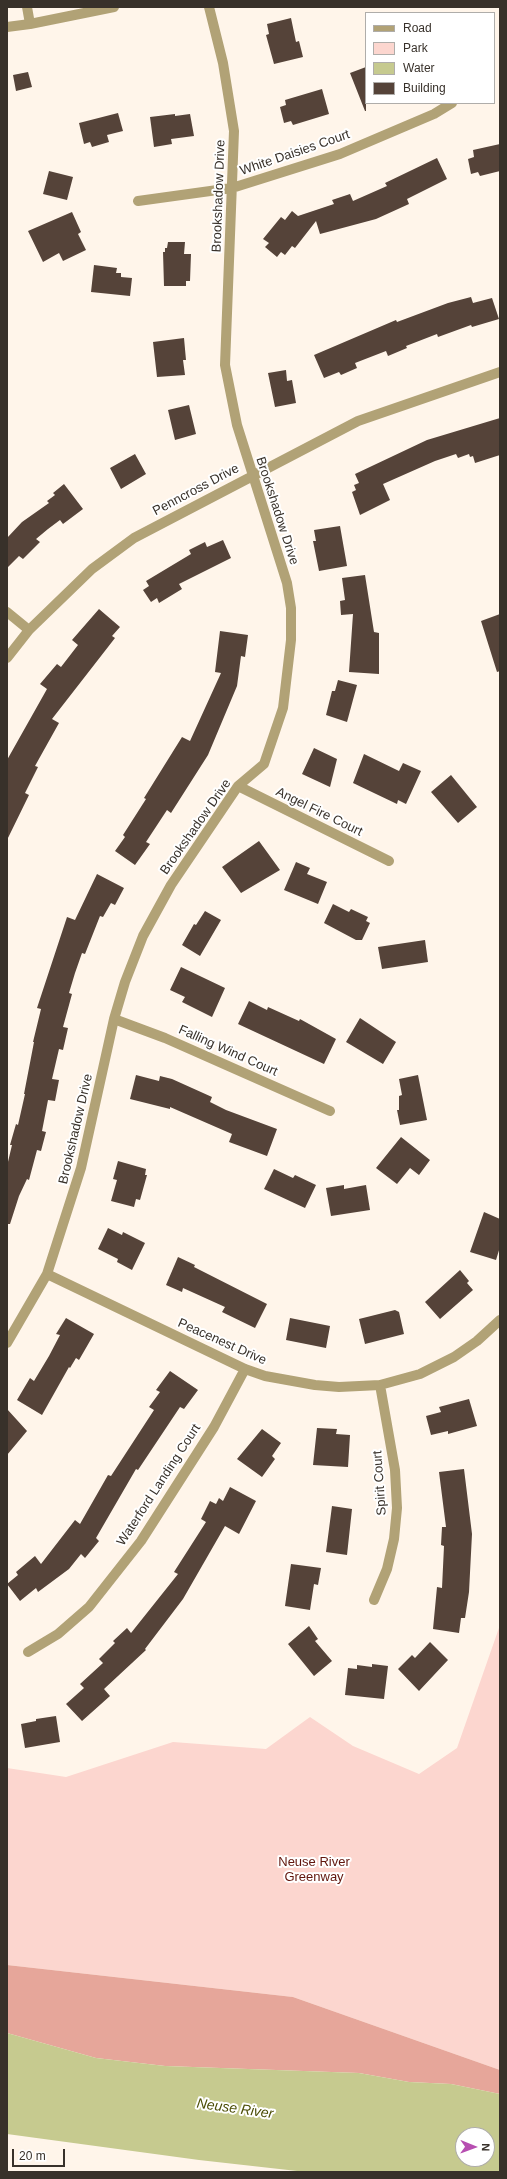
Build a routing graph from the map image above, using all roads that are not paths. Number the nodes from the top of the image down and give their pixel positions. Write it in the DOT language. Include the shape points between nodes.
graph roads {
  1 [pos="27,7"];
  2 [pos="114,7"];
  3 [pos="209,7"];
  4 [pos="30,24"];
  5 [pos="7,27"];
  6 [pos="450,104"];
  7 [pos="232,188"];
  8 [pos="138,201"];
  9 [pos="500,372"];
  10 [pos="252,476"];
  11 [pos="7,612"];
  12 [pos="29,630"];
  13 [pos="7,658"];
  14 [pos="238,786"];
  15 [pos="388,861"];
  16 [pos="114,1019"];
  17 [pos="330,1111"];
  18 [pos="47,1274"];
  19 [pos="500,1320"];
  20 [pos="7,1343"];
  21 [pos="245,1369"];
  22 [pos="380,1385"];
  23 [pos="374,1600"];
  24 [pos="28,1652"];
  1 -- 4 [label="street"];
  2 -- 4 [label="street"];
  3 -- 7 [label="street, Brookshadow Drive" via="223,63 234,131"];
  4 -- 5 [label="street"];
  6 -- 7 [label="street, White Daisies Court" via="434,114 340,154"];
  7 -- 8 [label="street, White Daisies Court"];
  7 -- 10 [label="street, Brookshadow Drive" via="225,365 237,425"];
  9 -- 10 [label="street, Penncross Drive" via="358,421"];
  10 -- 12 [label="street, Penncross Drive" via="134,538 92,569"];
  10 -- 14 [label="street, Brookshadow Drive" via="287,584 291,608 291,640 283,708 264,764"];
  11 -- 12 [label="street"];
  12 -- 13 [label="street, Penncross Drive"];
  14 -- 15 [label="street, Angel Fire Court"];
  14 -- 16 [label="street, Brookshadow Drive" via="171,885 143,936"];
  16 -- 17 [label="street, Falling Wind Court" via="165,1038"];
  16 -- 18 [label="street, Brookshadow Drive" via="81,1168"];
  18 -- 20 [label="street, Brookshadow Drive"];
  18 -- 21 [label="street, Peacenest Drive"];
  19 -- 22 [label="street, Peacenest Drive" via="454,1357 420,1374"];
  21 -- 22 [label="street, Peacenest Drive" via="265,1376 315,1385"];
  21 -- 24 [label="street, Waterford Landing Court" via="214,1427 141,1541 89,1607 58,1634"];
  22 -- 23 [label="street, Spirit Court" via="395,1470 397,1508 394,1539 387,1569"];
}
